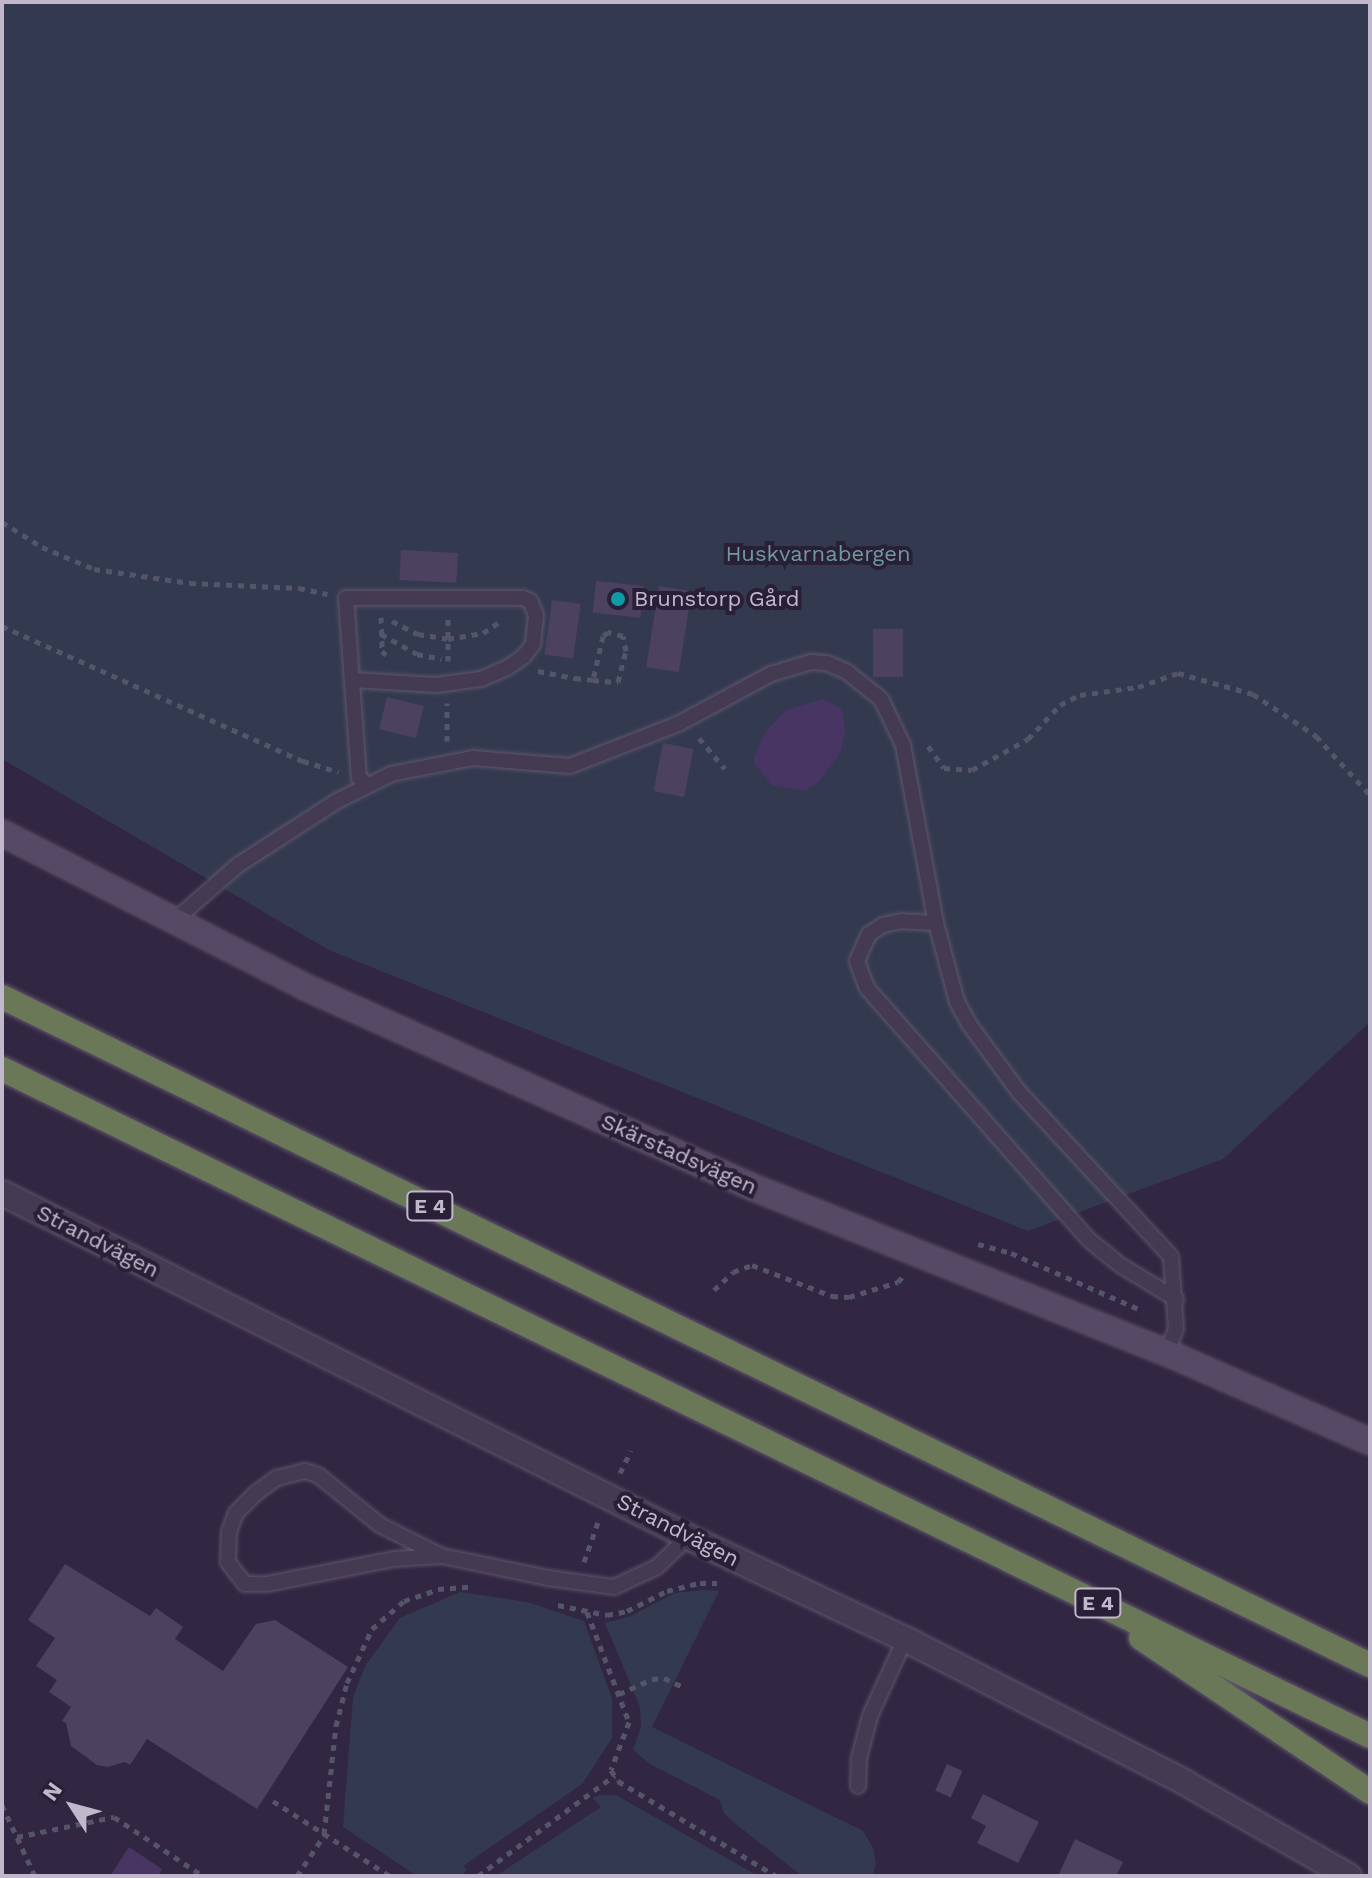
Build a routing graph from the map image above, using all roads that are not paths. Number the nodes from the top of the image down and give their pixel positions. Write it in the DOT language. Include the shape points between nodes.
graph roads {
  1 [pos="353,680"];
  2 [pos="363,781"];
  3 [pos="2,833"];
  4 [pos="174,921"];
  5 [pos="936,923"];
  6 [pos="2,997"];
  7 [pos="2,1069"];
  8 [pos="2,1193"];
  9 [pos="1176,1299"];
  10 [pos="1167,1353"];
  11 [pos="1370,1442"];
  12 [pos="688,1537"];
  13 [pos="442,1556"];
  14 [pos="1070,1590"];
  15 [pos="905,1639"];
  16 [pos="1370,1665"];
  17 [pos="1370,1736"];
  18 [pos="858,1786"];
  19 [pos="1370,1792"];
  20 [pos="1349,1876"];
  1 -- 1 [label="lane" via="346,598 523,598 534,610 533,644 520,661 481,679 448,685"];
  1 -- 2 [label="lane"];
  2 -- 4 [label="lane" via="238,865"];
  2 -- 5 [label="lane" via="473,758 570,766 678,724 771,674 811,662 827,663 864,684 893,719 903,745"];
  3 -- 4 [label="main road, Skärstadsvägen"];
  4 -- 10 [label="main road, Skärstadsvägen" via="305,987 755,1188"];
  5 -- 9 [label="lane" via="957,1002 969,1024 1019,1092 1171,1257"];
  5 -- 9 [label="lane" via="902,921 869,934 857,961 867,988 1088,1239"];
  6 -- 16 [label="highway, E 4"];
  7 -- 14 [label="highway, E 4"];
  8 -- 12 [label="street, Strandvägen"];
  9 -- 10 [label="lane" via="1176,1329"];
  10 -- 11 [label="main road, Skärstadsvägen"];
  12 -- 13 [label="lane" via="657,1567 614,1587"];
  12 -- 15 [label="street, Strandvägen"];
  13 -- 13 [label="lane" via="380,1525 318,1475 305,1471 277,1478 256,1493 236,1513 229,1532 228,1562 245,1584"];
  14 -- 17 [label="highway, E 4"];
  14 -- 19 [label="highway"];
  15 -- 18 [label="lane" via="870,1716"];
  15 -- 20 [label="street, Strandvägen" via="1184,1782"];
}
